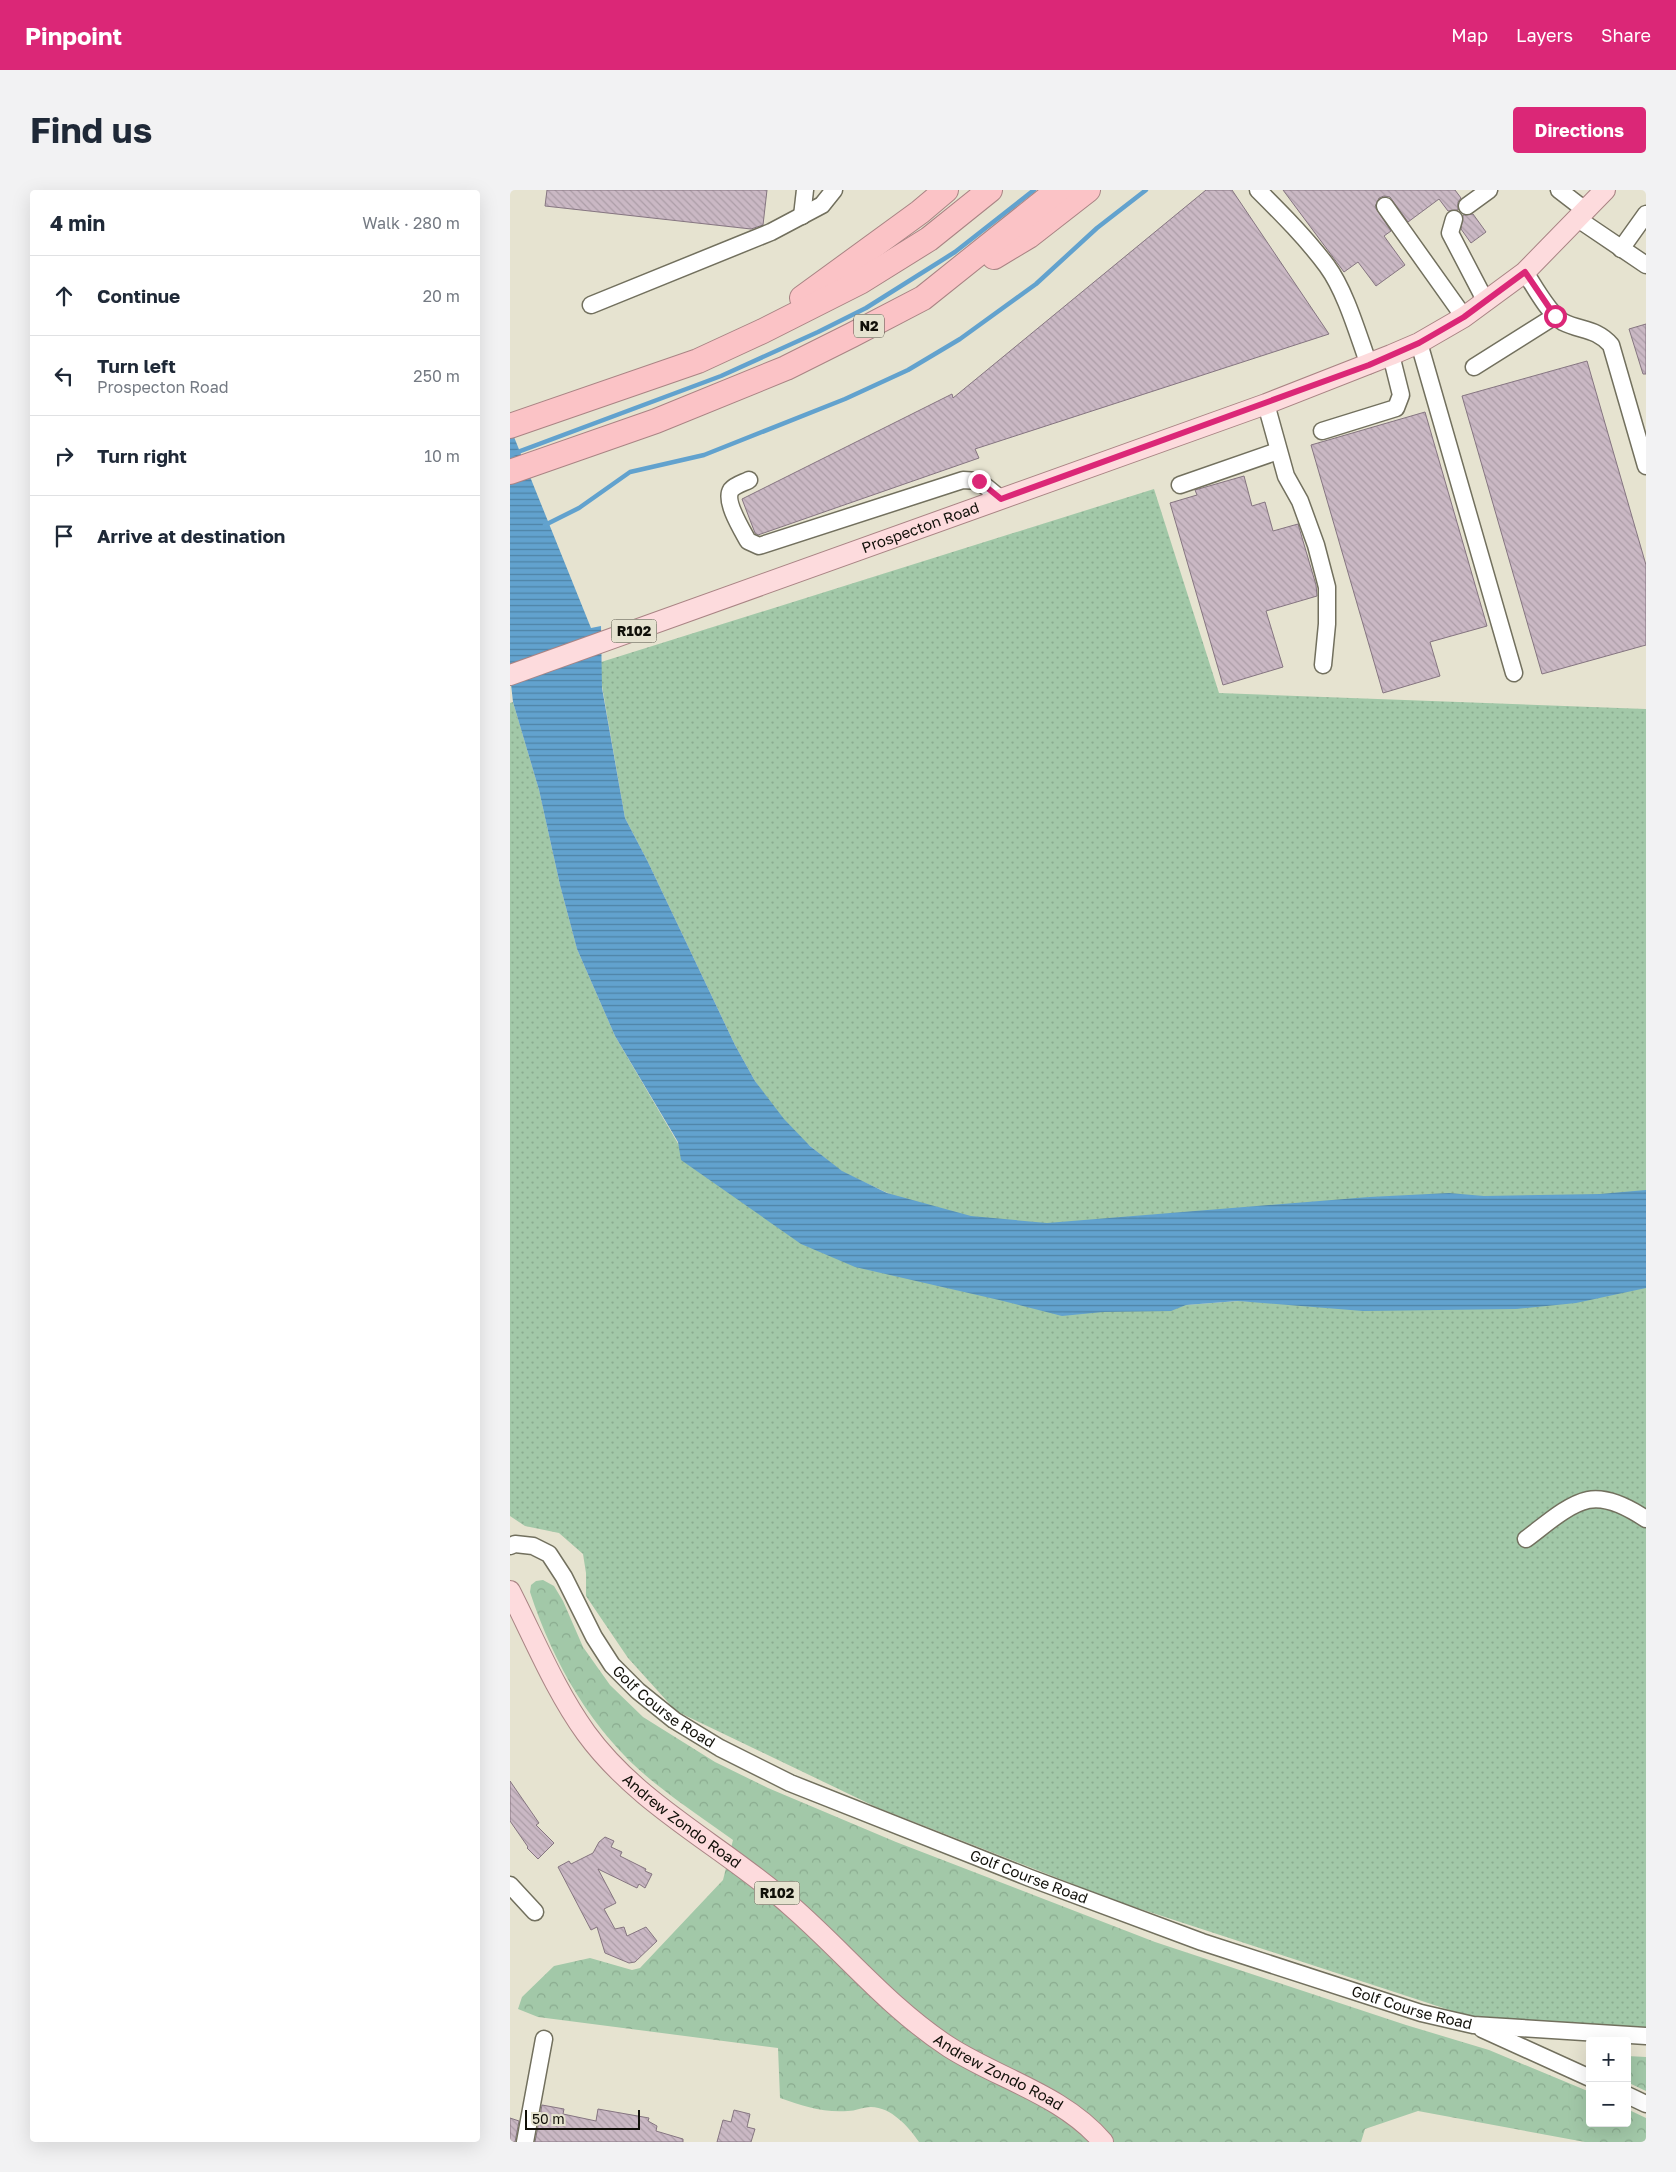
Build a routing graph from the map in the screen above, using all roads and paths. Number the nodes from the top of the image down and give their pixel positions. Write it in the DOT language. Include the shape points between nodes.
graph roads {
  1 [pos="805,190"];
  2 [pos="834,190"];
  3 [pos="946,190"];
  4 [pos="990,190"];
  5 [pos="1058,190"];
  6 [pos="1088,190"];
  7 [pos="1258,190"];
  8 [pos="1559,190"];
  9 [pos="1605,190"];
  10 [pos="1482,192"];
  11 [pos="1385,206"];
  12 [pos="1467,206"];
  13 [pos="1646,214"];
  14 [pos="1582,215"];
  15 [pos="802,216"];
  16 [pos="1454,218"];
  17 [pos="1620,248"];
  18 [pos="1646,265"];
  19 [pos="1525,272"];
  20 [pos="923,298"];
  21 [pos="1486,302"];
  22 [pos="591,305"];
  23 [pos="1555,316"];
  24 [pos="1464,317"];
  25 [pos="763,332"];
  26 [pos="1419,343"];
  27 [pos="1391,355"];
  28 [pos="1369,365"];
  29 [pos="1474,367"];
  30 [pos="1266,404"];
  31 [pos="510,426"];
  32 [pos="1322,431"];
  33 [pos="1278,451"];
  34 [pos="1646,466"];
  35 [pos="510,472"];
  36 [pos="748,480"];
  37 [pos="1180,485"];
  38 [pos="1001,499"];
  39 [pos="1323,665"];
  40 [pos="1514,672"];
  41 [pos="510,675"];
  42 [pos="1646,1519"];
  43 [pos="1526,1539"];
  44 [pos="510,1546"];
  45 [pos="510,1590"];
  46 [pos="510,1885"];
  47 [pos="535,1912"];
  48 [pos="1473,2025"];
  49 [pos="1646,2036"];
  50 [pos="544,2039"];
  51 [pos="1586,2076"];
  52 [pos="1631,2097"];
  53 [pos="1646,2104"];
  54 [pos="525,2142"];
  55 [pos="1102,2142"];
  1 -- 15 [label="street"];
  2 -- 15 [label="street" via="822,204"];
  3 -- 25 [label="highway" via="862,256 772,319"];
  4 -- 25 [label="highway" via="906,254 860,282"];
  5 -- 20 [label="highway, N2"];
  6 -- 20 [label="highway" via="1029,236"];
  7 -- 28 [label="street" via="1328,268 1350,313"];
  8 -- 14 [label="street"];
  9 -- 14 [label="main road, Prospecton Road / R102"];
  10 -- 12 [label="street"];
  11 -- 24 [label="street"];
  13 -- 17 [label="street"];
  14 -- 17 [label="street"];
  14 -- 19 [label="main road, Prospecton Road / R102"];
  15 -- 22 [label="street" via="771,232"];
  16 -- 21 [label="street" via="1450,233"];
  17 -- 18 [label="street"];
  19 -- 21 [label="main road, Prospecton Road / R102"];
  19 -- 23 [label="street"];
  20 -- 35 [label="highway, N2" via="786,368 656,421"];
  21 -- 24 [label="main road, Prospecton Road / R102"];
  23 -- 29 [label="street"];
  23 -- 34 [label="street" via="1563,322 1594,331 1611,345"];
  24 -- 26 [label="main road, Prospecton Road / R102"];
  25 -- 31 [label="highway" via="698,361"];
  26 -- 27 [label="main road, Prospecton Road / R102"];
  26 -- 40 [label="street"];
  27 -- 28 [label="main road, Prospecton Road / R102"];
  27 -- 32 [label="street" via="1402,395 1396,408"];
  28 -- 30 [label="main road, Prospecton Road / R102"];
  30 -- 33 [label="street"];
  30 -- 38 [label="main road, Prospecton Road / R102"];
  33 -- 37 [label="street"];
  33 -- 39 [label="street" via="1316,545 1327,587 1328,624"];
  36 -- 38 [label="street" via="732,490 730,504 748,541 759,546 963,480 979,481"];
  38 -- 41 [label="main road, Prospecton Road / R102"];
  42 -- 43 [label="street" via="1607,1501 1589,1500 1568,1510"];
  44 -- 48 [label="street, Golf Course Road" via="534,1546 549,1554 607,1658 638,1691 674,1720 720,1748 790,1783 1202,1942 1421,2013"];
  45 -- 55 [label="main road, Andrew Zondo Road / R102" via="570,1708 587,1734 644,1794 768,1885 897,2008 949,2047 1062,2107 1086,2124"];
  46 -- 47 [label="street"];
  48 -- 49 [label="street, Golf Course Road"];
  48 -- 51 [label="street"];
  50 -- 54 [label="street"];
  52 -- 53 [label="street"];
}
